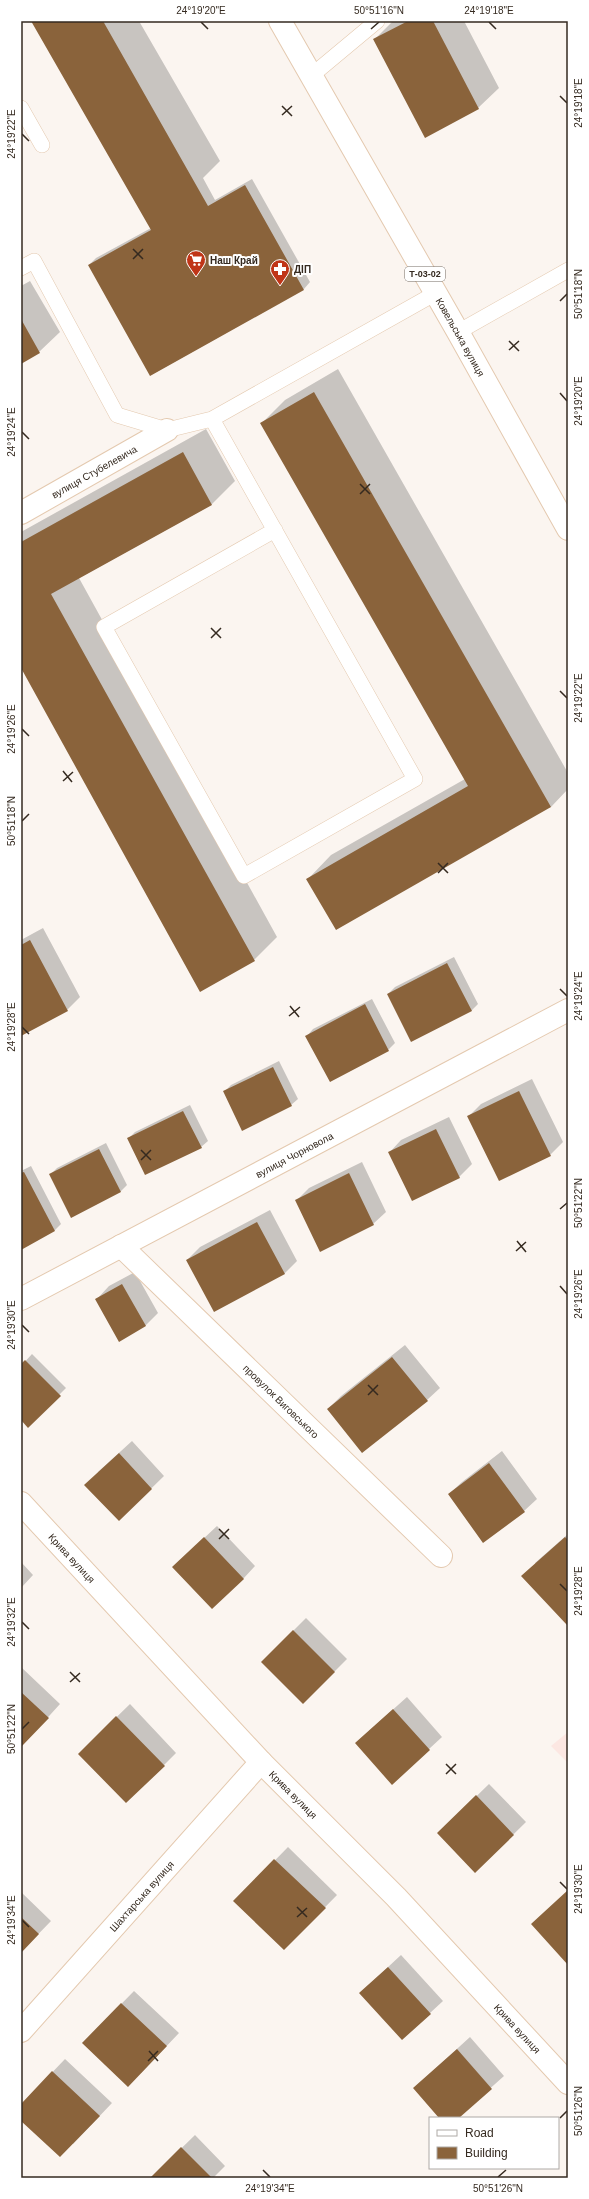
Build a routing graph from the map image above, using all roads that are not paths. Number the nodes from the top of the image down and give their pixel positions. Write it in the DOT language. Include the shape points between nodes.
graph roads {
  1 [pos="280,21"];
  2 [pos="377,21"];
  3 [pos="311,76"];
  4 [pos="21,108"];
  5 [pos="42,145"];
  6 [pos="21,268"];
  7 [pos="568,270"];
  8 [pos="436,293"];
  9 [pos="458,332"];
  10 [pos="212,419"];
  11 [pos="167,430"];
  12 [pos="21,513"];
  13 [pos="568,529"];
  14 [pos="275,530"];
  15 [pos="568,1010"];
  16 [pos="121,1246"];
  17 [pos="21,1299"];
  18 [pos="21,1503"];
  19 [pos="441,1556"];
  20 [pos="261,1762"];
  21 [pos="21,2031"];
  22 [pos="568,2083"];
  1 -- 3 [label="street, Ковельська вулиця / Т-03-02"];
  2 -- 3 [label="lane"];
  3 -- 8 [label="street, Ковельська вулиця / Т-03-02"];
  4 -- 5 [label="lane"];
  6 -- 11 [label="lane" via="34,261 117,415"];
  7 -- 9 [label="lane"];
  8 -- 9 [label="street, Ковельська вулиця / Т-03-02"];
  8 -- 10 [label="lane"];
  9 -- 13 [label="street, Ковельська вулиця / Т-03-02"];
  10 -- 11 [label="lane"];
  10 -- 14 [label="lane"];
  11 -- 12 [label="street, вулиця Стубелевича"];
  14 -- 14 [label="lane" via="415,780 244,876 104,627"];
  15 -- 16 [label="street, вулиця Чорновола"];
  16 -- 17 [label="street, вулиця Чорновола"];
  16 -- 19 [label="street, провулок Виговського"];
  18 -- 20 [label="street, Крива вулиця"];
  20 -- 21 [label="street, Шахтарська вулиця"];
  20 -- 22 [label="street, Крива вулиця" via="396,1897"];
}
